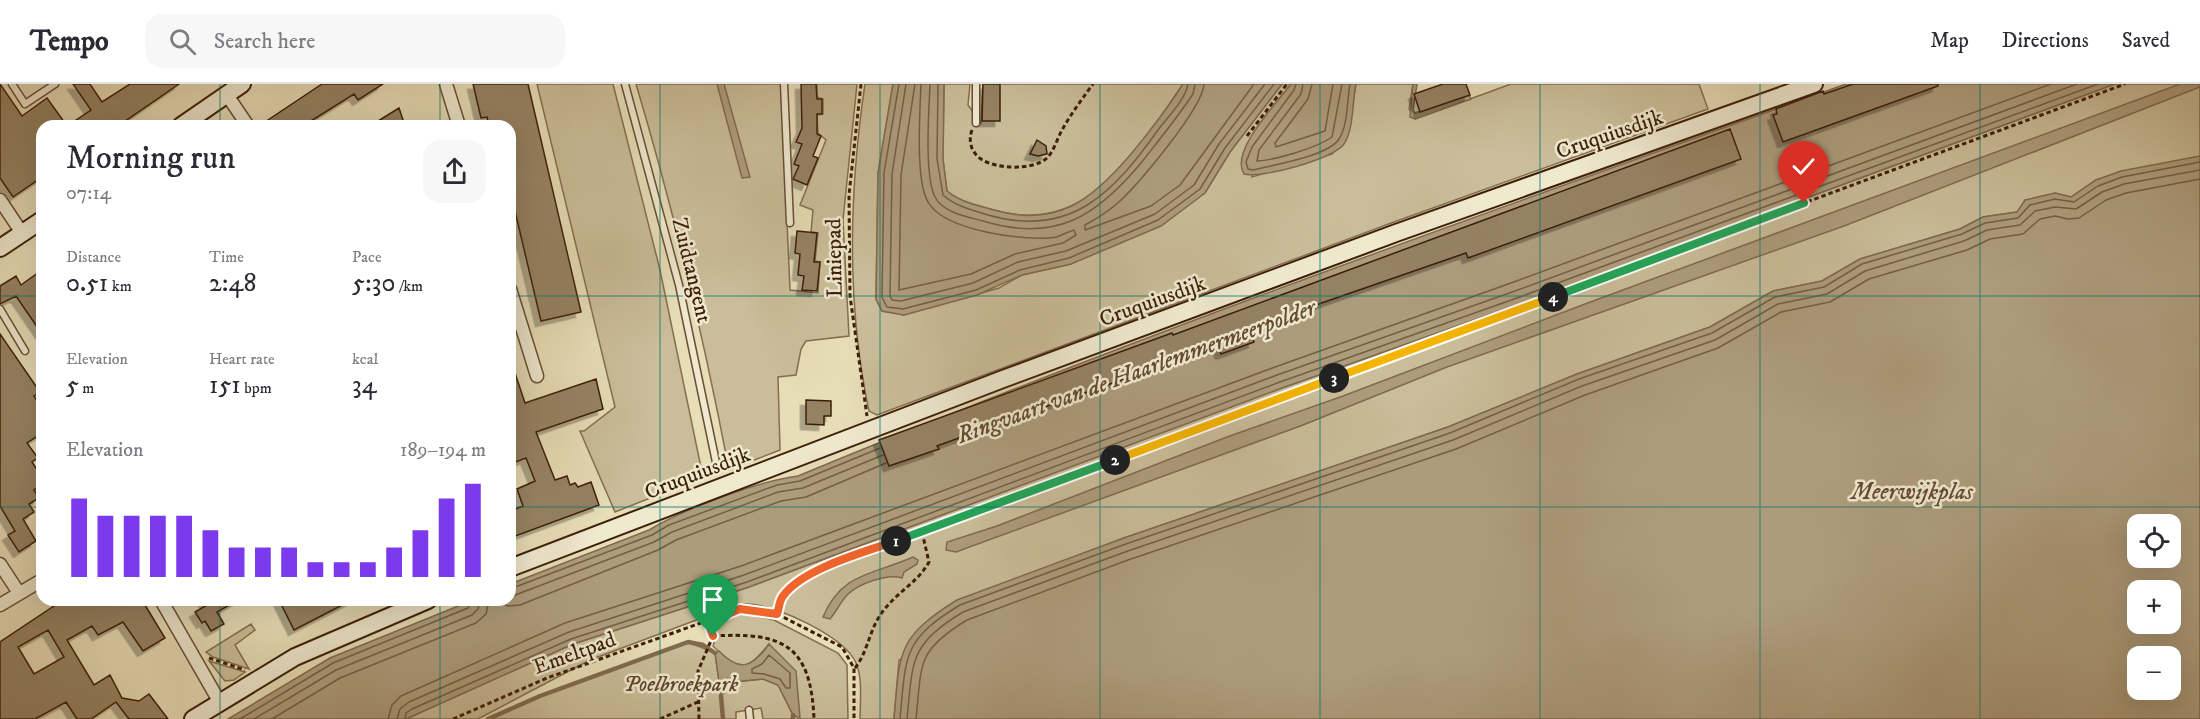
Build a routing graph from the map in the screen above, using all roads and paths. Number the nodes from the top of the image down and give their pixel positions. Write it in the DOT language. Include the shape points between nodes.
graph roads {
  1 [pos="12,84"];
  2 [pos="55,84"];
  3 [pos="242,84"];
  4 [pos="446,84"];
  5 [pos="625,84"];
  6 [pos="784,84"];
  7 [pos="861,84"];
  8 [pos="976,84"];
  9 [pos="1094,84"];
  10 [pos="1287,84"];
  11 [pos="1814,84"];
  12 [pos="2125,84"];
  13 [pos="226,95"];
  14 [pos="190,120"];
  15 [pos="244,120"];
  16 [pos="457,120"];
  17 [pos="976,123"];
  18 [pos="1247,136"];
  19 [pos="0,200"];
  20 [pos="790,223"];
  21 [pos="36,224"];
  22 [pos="22,233"];
  23 [pos="0,248"];
  24 [pos="0,309"];
  25 [pos="516,318"];
  26 [pos="25,351"];
  27 [pos="537,376"];
  28 [pos="871,429"];
  29 [pos="717,467"];
  30 [pos="922,532"];
  31 [pos="0,564"];
  32 [pos="516,566"];
  33 [pos="36,583"];
  34 [pos="19,593"];
  35 [pos="0,604"];
  36 [pos="164,606"];
  37 [pos="414,606"];
  38 [pos="777,614"];
  39 [pos="708,622"];
  40 [pos="713,636"];
  41 [pos="191,652"];
  42 [pos="854,668"];
  43 [pos="261,676"];
  44 [pos="219,701"];
  45 [pos="698,702"];
  46 [pos="749,710"];
  47 [pos="193,719"];
  48 [pos="453,719"];
  49 [pos="660,719"];
  50 [pos="699,719"];
  51 [pos="750,719"];
  52 [pos="814,719"];
  53 [pos="854,719"];
  1 -- 2 [label="lane" via="25,104"];
  3 -- 13 [label="street"];
  4 -- 16 [label="street"];
  5 -- 29 [label="lane, Zuidtangent" via="679,285"];
  6 -- 20 [label="lane"];
  7 -- 28 [label="path, Liniepad" via="849,195 850,296"];
  8 -- 17 [label="lane"];
  9 -- 17 [label="path" via="1042,162 1004,166 982,160 970,145"];
  10 -- 18 [label="path"];
  11 -- 28 [label="street, Cruquiusdijk" via="1405,230"];
  12 -- 30 [label="path"];
  13 -- 14 [label="street"];
  13 -- 15 [label="street"];
  19 -- 22 [label="street"];
  21 -- 22 [label="street"];
  22 -- 23 [label="street"];
  24 -- 26 [label="lane"];
  25 -- 27 [label="street"];
  28 -- 32 [label="street, Cruquiusdijk"];
  30 -- 38 [label="path" via="833,563 795,585 782,597"];
  30 -- 42 [label="path" via="929,562 924,572 880,615"];
  31 -- 34 [label="street"];
  33 -- 34 [label="street"];
  34 -- 35 [label="street"];
  36 -- 41 [label="street"];
  37 -- 43 [label="street" via="310,650"];
  38 -- 39 [label="path, Emeltpad" via="740,609"];
  38 -- 42 [label="path, Emeltpad" via="842,647"];
  39 -- 40 [label="path"];
  39 -- 48 [label="path, Emeltpad" via="547,678"];
  40 -- 45 [label="path" via="698,671"];
  40 -- 52 [label="path" via="752,634 777,640 804,663 813,693"];
  41 -- 43 [label="path"];
  41 -- 44 [label="street"];
  42 -- 53 [label="path"];
  43 -- 44 [label="street"];
  44 -- 47 [label="street"];
  45 -- 49 [label="path"];
  45 -- 50 [label="path"];
  46 -- 51 [label="lane"];
}
